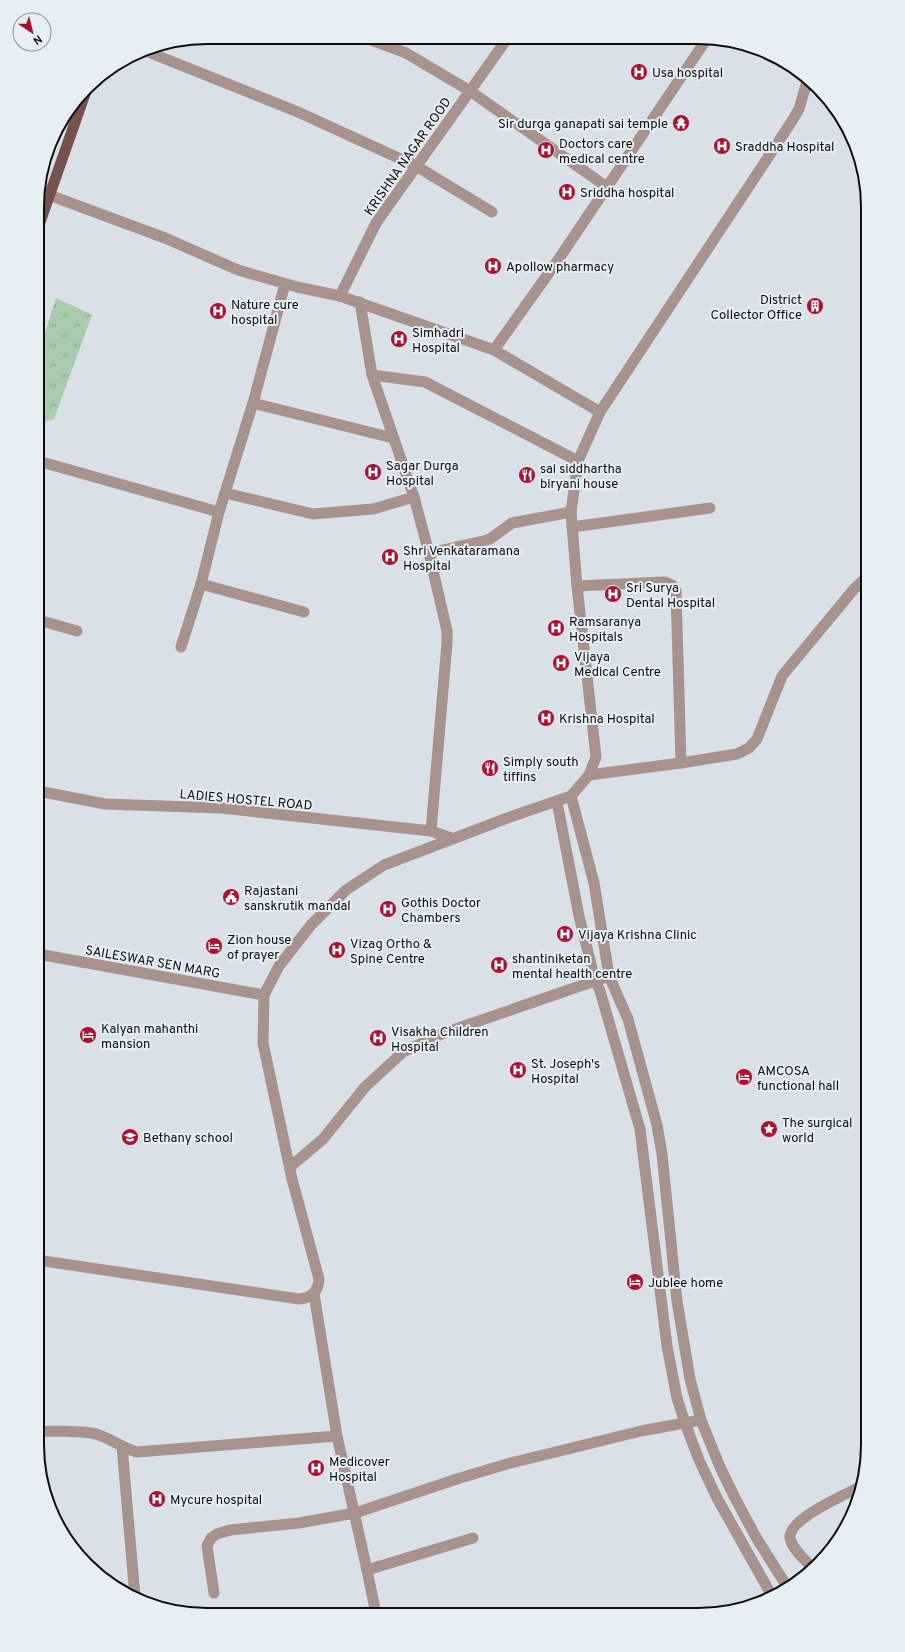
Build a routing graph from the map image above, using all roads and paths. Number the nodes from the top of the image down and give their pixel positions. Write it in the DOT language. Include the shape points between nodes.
graph roads {
  1 [pos="383,44"];
  2 [pos="503,44"];
  3 [pos="703,44"];
  4 [pos="152,54"];
  5 [pos="806,86"];
  6 [pos="470,91"];
  7 [pos="81,104"];
  8 [pos="416,166"];
  9 [pos="607,187"];
  10 [pos="49,195"];
  11 [pos="44,210"];
  12 [pos="492,212"];
  13 [pos="285,284"];
  14 [pos="340,296"];
  15 [pos="360,302"];
  16 [pos="494,350"];
  17 [pos="372,375"];
  18 [pos="253,403"];
  19 [pos="600,412"];
  20 [pos="394,438"];
  21 [pos="578,461"];
  22 [pos="44,463"];
  23 [pos="225,493"];
  24 [pos="414,497"];
  25 [pos="710,508"];
  26 [pos="219,512"];
  27 [pos="571,512"];
  28 [pos="572,527"];
  29 [pos="429,553"];
  30 [pos="861,582"];
  31 [pos="201,584"];
  32 [pos="577,586"];
  33 [pos="304,612"];
  34 [pos="44,622"];
  35 [pos="77,631"];
  36 [pos="181,647"];
  37 [pos="681,763"];
  38 [pos="589,775"];
  39 [pos="44,792"];
  40 [pos="571,796"];
  41 [pos="557,802"];
  42 [pos="431,831"];
  43 [pos="451,838"];
  44 [pos="44,955"];
  45 [pos="609,976"];
  46 [pos="595,980"];
  47 [pos="264,995"];
  48 [pos="657,1125"];
  49 [pos="640,1129"];
  50 [pos="290,1167"];
  51 [pos="44,1261"];
  52 [pos="314,1294"];
  53 [pos="701,1420"];
  54 [pos="684,1422"];
  55 [pos="44,1431"];
  56 [pos="337,1436"];
  57 [pos="122,1446"];
  58 [pos="854,1490"];
  59 [pos="355,1513"];
  60 [pos="473,1538"];
  61 [pos="757,1539"];
  62 [pos="743,1546"];
  63 [pos="809,1564"];
  64 [pos="367,1570"];
  65 [pos="784,1582"];
  66 [pos="134,1591"];
  67 [pos="769,1591"];
  68 [pos="214,1593"];
  69 [pos="375,1608"];
  1 -- 6 [label="street" via="406,52"];
  2 -- 6 [label="street, KRISHNA NAGAR ROOD"];
  3 -- 9 [label="street"];
  4 -- 8 [label="street" via="298,112"];
  5 -- 19 [label="street" via="799,109 792,121"];
  6 -- 8 [label="street, KRISHNA NAGAR ROOD"];
  6 -- 9 [label="street"];
  7 -- 10 [label="main road"];
  8 -- 12 [label="street"];
  8 -- 14 [label="street, KRISHNA NAGAR ROOD" via="376,223"];
  9 -- 16 [label="street"];
  10 -- 11 [label="main road"];
  10 -- 13 [label="street" via="165,238 238,270"];
  13 -- 14 [label="street"];
  13 -- 18 [label="street"];
  14 -- 15 [label="street"];
  15 -- 16 [label="street"];
  15 -- 17 [label="street"];
  16 -- 19 [label="street"];
  17 -- 20 [label="street"];
  17 -- 21 [label="street" via="425,382"];
  18 -- 20 [label="street"];
  18 -- 23 [label="street"];
  19 -- 21 [label="street"];
  20 -- 24 [label="street"];
  21 -- 27 [label="street"];
  22 -- 26 [label="street"];
  23 -- 24 [label="street" via="313,514 373,510"];
  23 -- 26 [label="street"];
  24 -- 29 [label="street"];
  25 -- 28 [label="street"];
  26 -- 31 [label="street"];
  27 -- 28 [label="street"];
  27 -- 29 [label="street" via="512,523 490,539"];
  28 -- 32 [label="street"];
  29 -- 42 [label="street" via="447,631"];
  30 -- 37 [label="street" via="782,676 757,739 749,748 737,754"];
  31 -- 33 [label="street"];
  31 -- 36 [label="street"];
  32 -- 37 [label="street" via="665,582 676,591"];
  32 -- 38 [label="street" via="596,757"];
  34 -- 35 [label="street"];
  37 -- 38 [label="street"];
  38 -- 40 [label="street"];
  39 -- 42 [label="street, LADIES HOSTEL ROAD" via="105,804 220,808"];
  40 -- 41 [label="street"];
  40 -- 45 [label="street" via="594,883"];
  41 -- 43 [label="street"];
  41 -- 46 [label="street" via="579,916"];
  42 -- 43 [label="street, LADIES HOSTEL ROAD"];
  43 -- 47 [label="street" via="384,865 346,890 311,925 279,966"];
  44 -- 47 [label="street, SAILESWAR SEN MARG"];
  45 -- 46 [label="street"];
  45 -- 48 [label="street" via="628,1019"];
  46 -- 49 [label="street"];
  46 -- 50 [label="street" via="444,1033 403,1052 365,1087 323,1139"];
  47 -- 50 [label="street" via="263,1043"];
  48 -- 49 [label="street"];
  48 -- 53 [label="street" via="677,1301 690,1379"];
  49 -- 54 [label="street" via="667,1346"];
  50 -- 52 [label="street" via="319,1279 319,1286"];
  51 -- 52 [label="street" via="299,1299"];
  52 -- 56 [label="street"];
  53 -- 54 [label="street"];
  53 -- 61 [label="street" via="723,1473"];
  54 -- 59 [label="street" via="507,1464"];
  54 -- 62 [label="street" via="702,1466"];
  55 -- 57 [label="street" via="91,1433"];
  56 -- 57 [label="street" via="137,1452"];
  56 -- 59 [label="street"];
  57 -- 66 [label="street"];
  58 -- 63 [label="street" via="812,1512 791,1531 790,1538 794,1546"];
  59 -- 64 [label="street"];
  59 -- 68 [label="street" via="217,1534 211,1538 207,1546"];
  60 -- 64 [label="street"];
  61 -- 62 [label="street"];
  61 -- 65 [label="street"];
  62 -- 67 [label="street"];
  64 -- 69 [label="street"];
}
